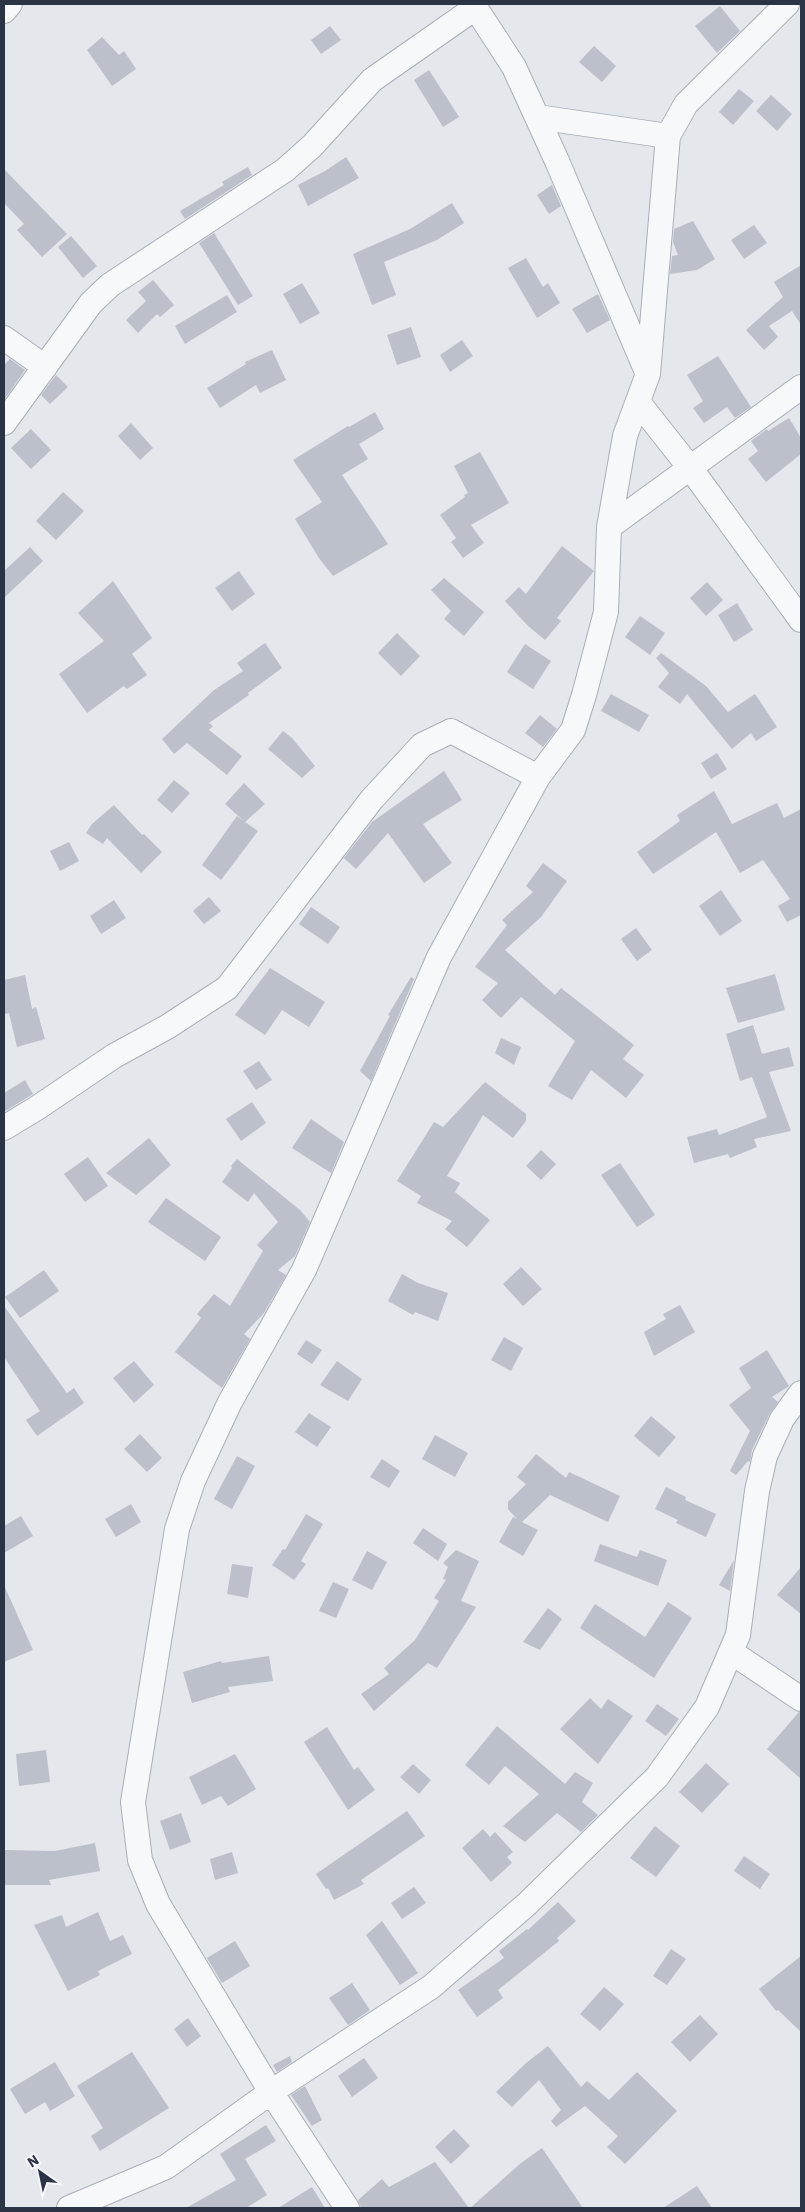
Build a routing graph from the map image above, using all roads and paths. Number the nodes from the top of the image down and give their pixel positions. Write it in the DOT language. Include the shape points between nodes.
graph roads {
  1 [pos="10,4"];
  2 [pos="788,4"];
  3 [pos="474,6"];
  4 [pos="4,11"];
  5 [pos="537,117"];
  6 [pos="668,136"];
  7 [pos="4,338"];
  8 [pos="45,367"];
  9 [pos="648,374"];
  10 [pos="801,387"];
  11 [pos="638,402"];
  12 [pos="4,423"];
  13 [pos="691,468"];
  14 [pos="609,528"];
  15 [pos="801,620"];
  16 [pos="538,777"];
  17 [pos="4,1128"];
  18 [pos="801,1393"];
  19 [pos="731,1652"];
  20 [pos="801,1699"];
  21 [pos="271,2092"];
  22 [pos="69,2208"];
  23 [pos="347,2208"];
  1 -- 4 [label="street"];
  2 -- 6 [label="street" via="686,104"];
  3 -- 5 [label="street" via="514,67"];
  3 -- 8 [label="street" via="372,80 312,146 285,170 110,285 92,303"];
  5 -- 6 [label="street"];
  5 -- 9 [label="street"];
  6 -- 9 [label="street"];
  7 -- 8 [label="street"];
  8 -- 12 [label="street"];
  9 -- 11 [label="street"];
  10 -- 13 [label="street"];
  11 -- 13 [label="street"];
  11 -- 14 [label="street" via="625,436"];
  13 -- 14 [label="street"];
  13 -- 15 [label="street"];
  14 -- 16 [label="street" via="606,612 584,695 573,730"];
  16 -- 17 [label="street" via="451,731 422,745 372,800 227,988"];
  16 -- 21 [label="street" via="439,957 304,1270 230,1402 193,1480 177,1530 133,1802 140,1860 158,1904"];
  18 -- 19 [label="street" via="782,1419 765,1456 757,1491 738,1635"];
  19 -- 20 [label="street"];
  19 -- 21 [label="street" via="707,1707 657,1777 527,1904 431,1987"];
  21 -- 22 [label="street" via="166,2167"];
  21 -- 23 [label="street"];
}
